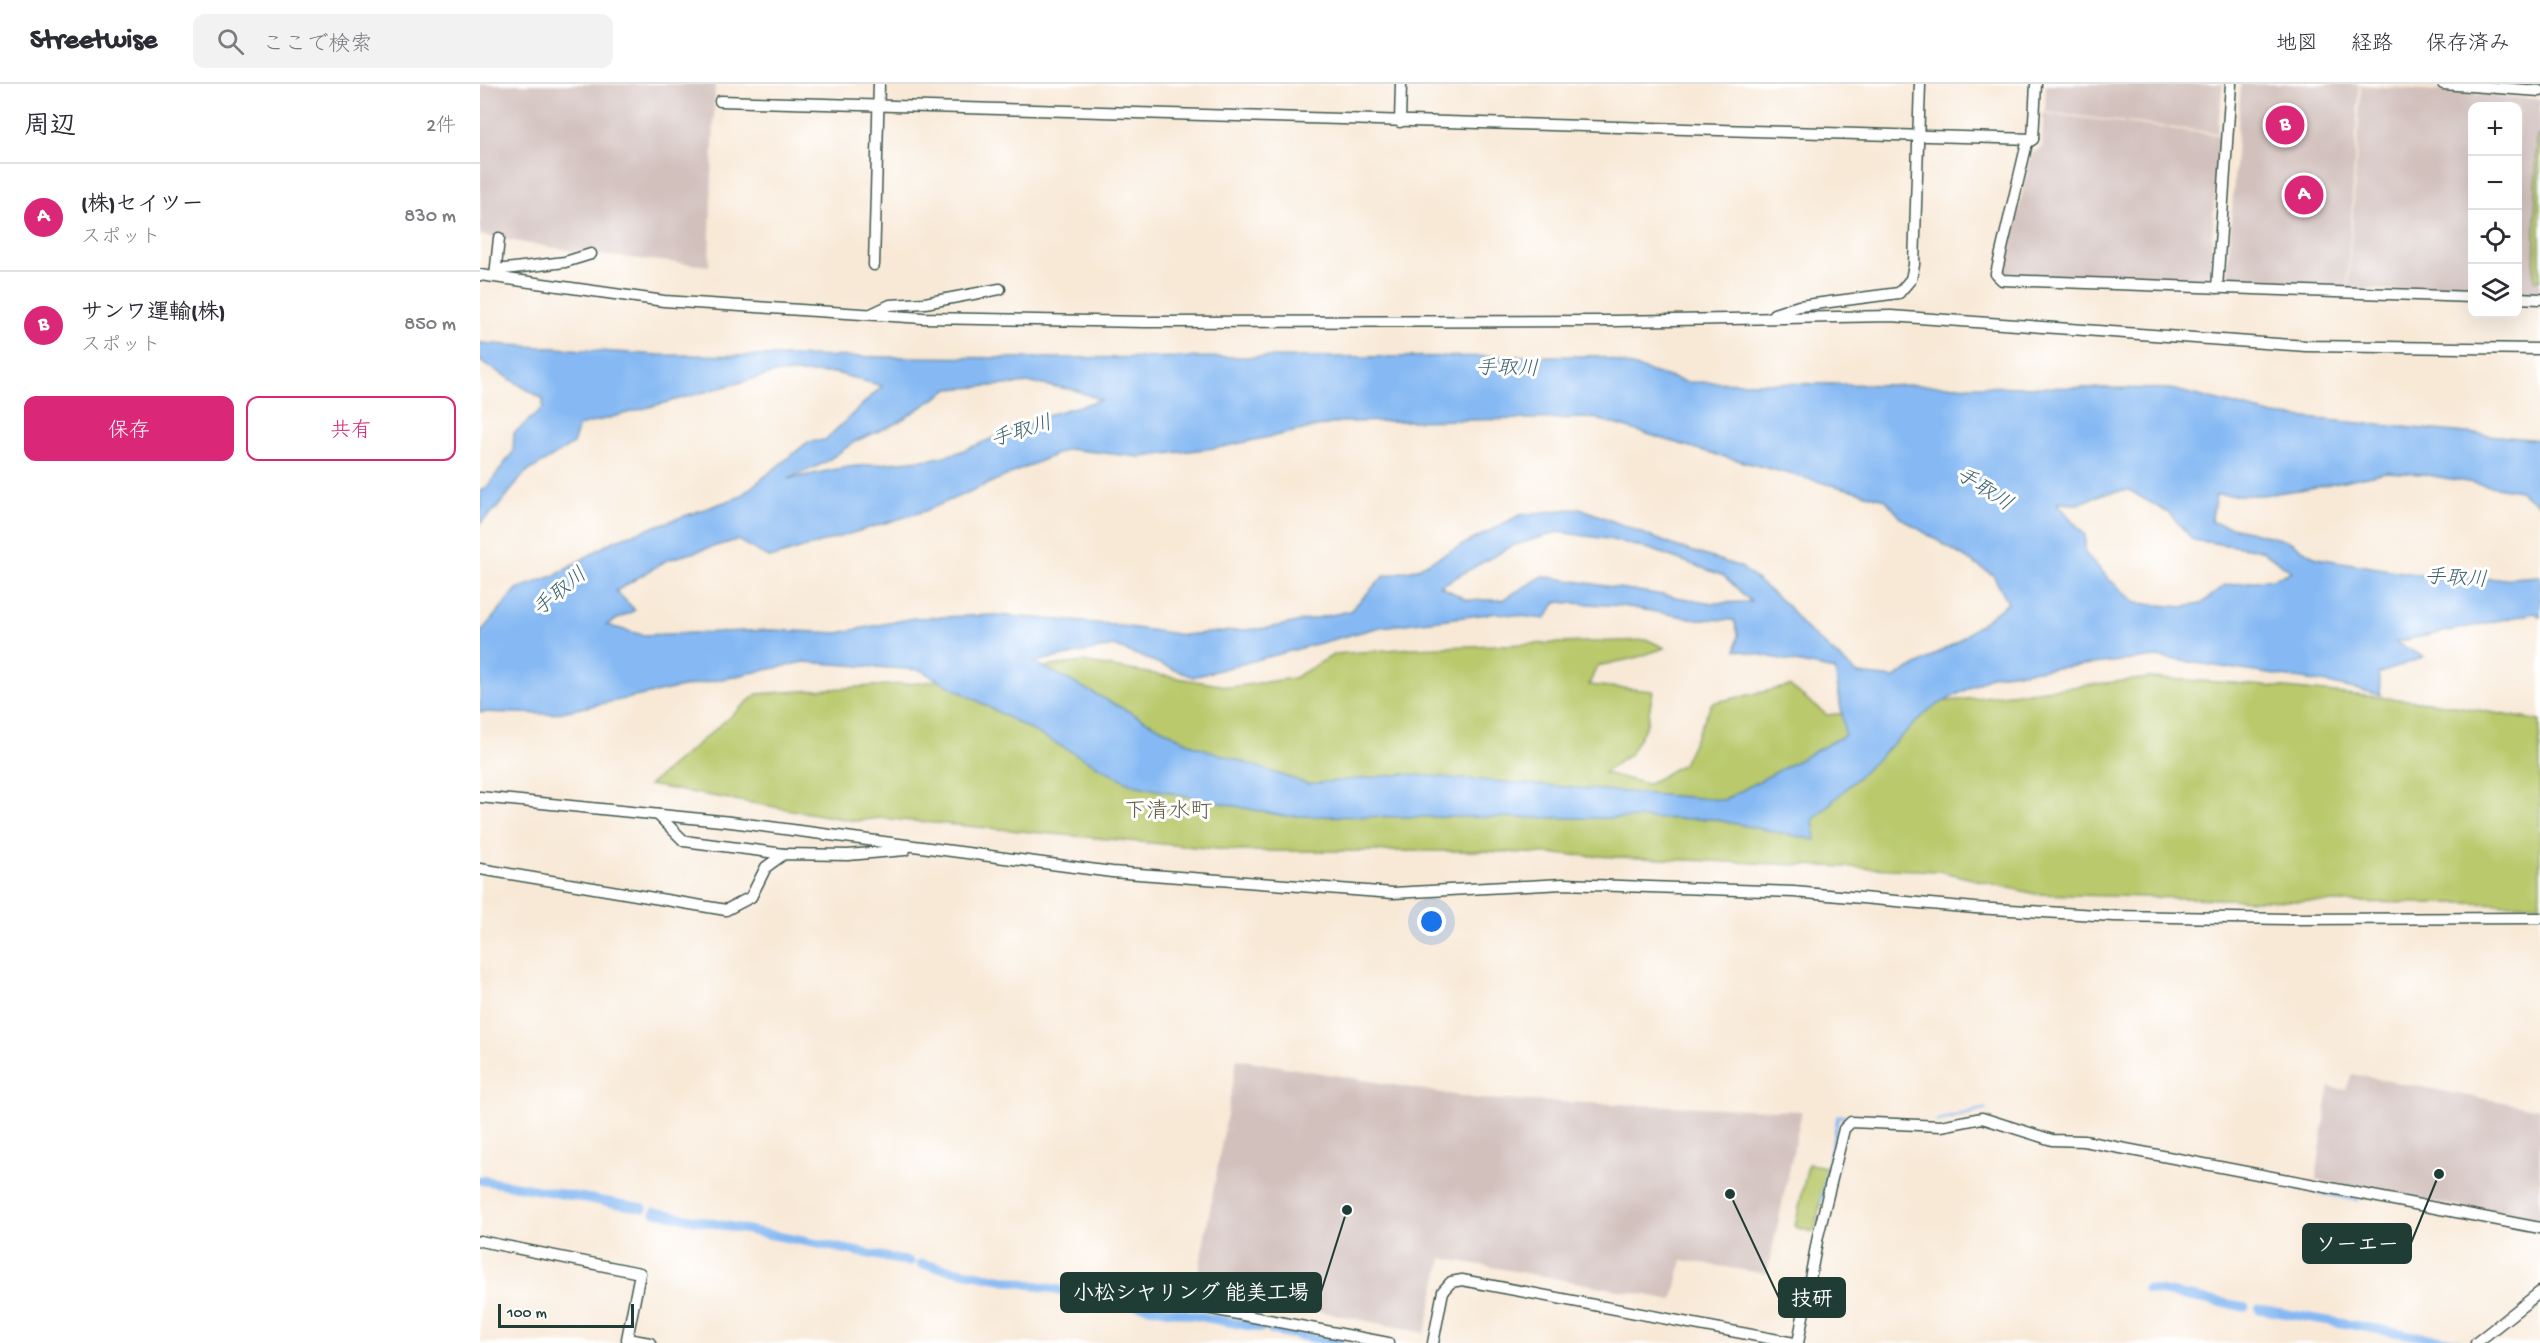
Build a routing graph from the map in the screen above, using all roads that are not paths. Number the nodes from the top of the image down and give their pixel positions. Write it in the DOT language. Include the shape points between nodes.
graph roads {
  1 [pos="879,84"];
  2 [pos="1401,84"];
  3 [pos="1920,84"];
  4 [pos="2036,84"];
  5 [pos="2231,84"];
  6 [pos="2443,84"];
  7 [pos="2540,91"];
  8 [pos="720,101"];
  9 [pos="879,106"];
  10 [pos="1400,122"];
  11 [pos="1918,136"];
  12 [pos="2034,139"];
  13 [pos="499,238"];
  14 [pos="591,254"];
  15 [pos="874,265"];
  16 [pos="495,273"];
  17 [pos="480,275"];
  18 [pos="2217,288"];
  19 [pos="1000,289"];
  20 [pos="2468,297"];
  21 [pos="2522,298"];
  22 [pos="2540,299"];
  23 [pos="871,314"];
  24 [pos="1768,317"];
  25 [pos="2540,349"];
  26 [pos="480,796"];
  27 [pos="658,814"];
  28 [pos="926,848"];
  29 [pos="784,854"];
  30 [pos="480,869"];
  31 [pos="2540,918"];
  32 [pos="2540,1228"];
  33 [pos="480,1241"];
  34 [pos="2540,1292"];
  35 [pos="1170,1301"];
  36 [pos="650,1343"];
  37 [pos="1388,1343"];
  38 [pos="1433,1343"];
  39 [pos="1796,1343"];
  40 [pos="2476,1343"];
  1 -- 9 [label="street"];
  2 -- 10 [label="street"];
  3 -- 11 [label="street"];
  4 -- 12 [label="street"];
  5 -- 18 [label="street"];
  6 -- 7 [label="street"];
  8 -- 9 [label="street"];
  9 -- 10 [label="street"];
  9 -- 15 [label="street"];
  10 -- 11 [label="street"];
  11 -- 12 [label="street"];
  11 -- 24 [label="street" via="1914,265 1906,287 1899,293 1799,306"];
  12 -- 18 [label="street" via="2027,143 1996,272 2002,280"];
  13 -- 16 [label="street"];
  14 -- 16 [label="street"];
  16 -- 17 [label="street"];
  16 -- 23 [label="street" via="664,301"];
  18 -- 20 [label="street"];
  19 -- 23 [label="street" via="926,303 890,305"];
  21 -- 22 [label="street"];
  23 -- 24 [label="street" via="1145,322"];
  24 -- 25 [label="street" via="1891,316 2306,346"];
  26 -- 27 [label="street"];
  27 -- 28 [label="street"];
  27 -- 29 [label="street" via="684,841"];
  28 -- 29 [label="street" via="848,855"];
  28 -- 31 [label="street" via="1112,872 1393,893 1563,884 1794,892 2114,916"];
  29 -- 30 [label="street" via="766,867 751,897 726,910"];
  32 -- 39 [label="street" via="2084,1141 2052,1140 1982,1118 1941,1126 1851,1122 1844,1129"];
  33 -- 36 [label="street" via="639,1273 627,1339"];
  34 -- 40 [label="street"];
  35 -- 37 [label="street"];
  38 -- 39 [label="street" via="1443,1291 1451,1282 1462,1280"];
}
